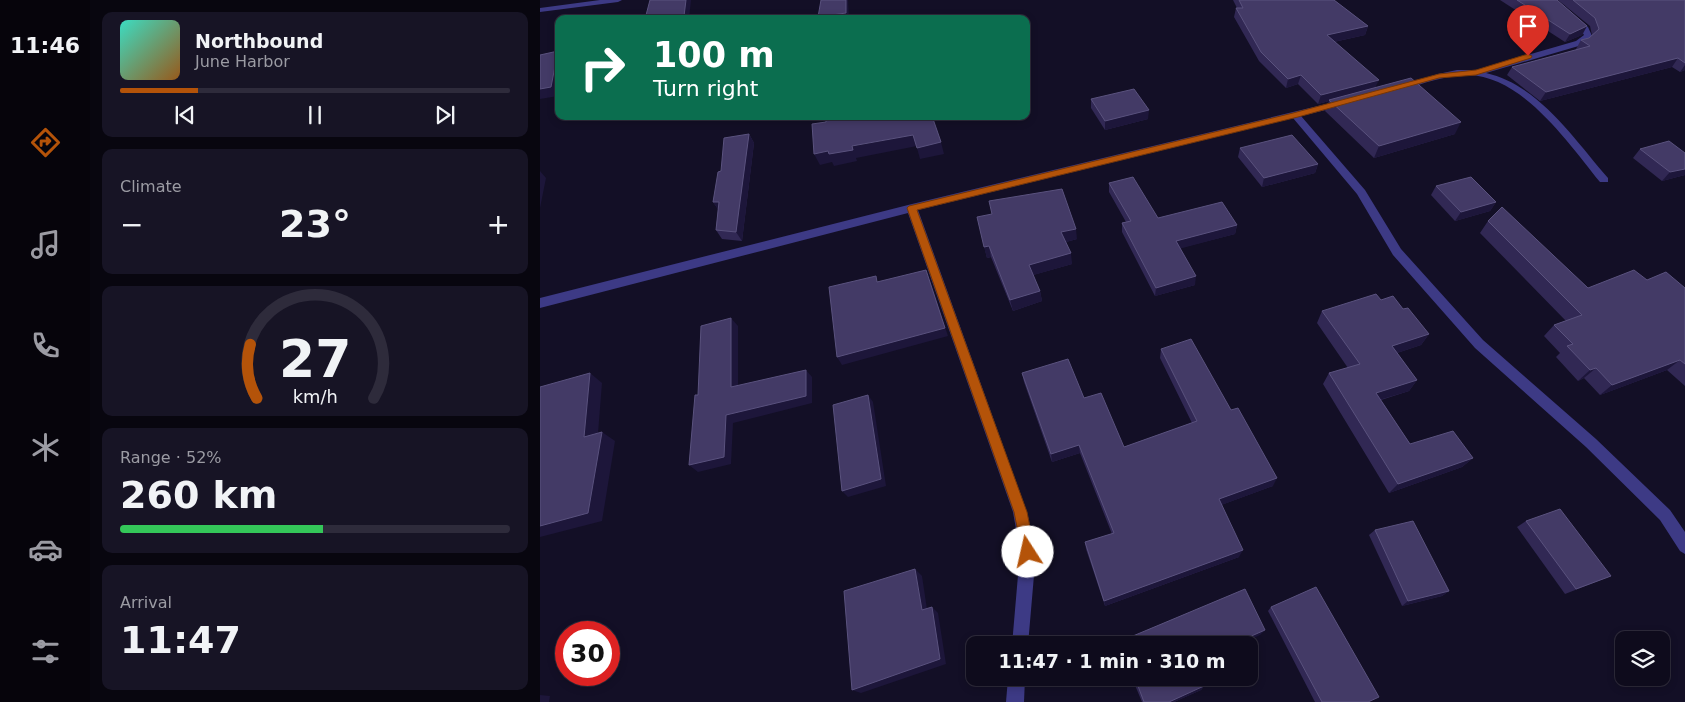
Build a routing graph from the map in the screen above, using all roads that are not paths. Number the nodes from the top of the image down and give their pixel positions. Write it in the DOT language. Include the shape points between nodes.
graph roads {
  1 [pos="618,0"];
  2 [pos="1550,0"];
  3 [pos="540,10"];
  4 [pos="1476,73"];
  5 [pos="1391,89"];
  6 [pos="1353,100"];
  7 [pos="1296,116"];
  8 [pos="1604,180"];
  9 [pos="912,208"];
  10 [pos="540,304"];
  11 [pos="1685,546"];
  12 [pos="1021,636"];
  13 [pos="1016,686"];
  14 [pos="1015,702"];
  1 -- 3 [label="street"];
  2 -- 4 [label="street" via="1585,29 1588,36 1579,43"];
  4 -- 5 [label="street" via="1439,76"];
  4 -- 8 [label="street" via="1512,85 1546,111"];
  6 -- 7 [label="street"];
  7 -- 9 [label="street"];
  7 -- 11 [label="street" via="1361,192 1397,252 1479,344 1665,515"];
  9 -- 10 [label="street"];
  9 -- 12 [label="street" via="1020,512 1028,552"];
  13 -- 14 [label="street"];
}
